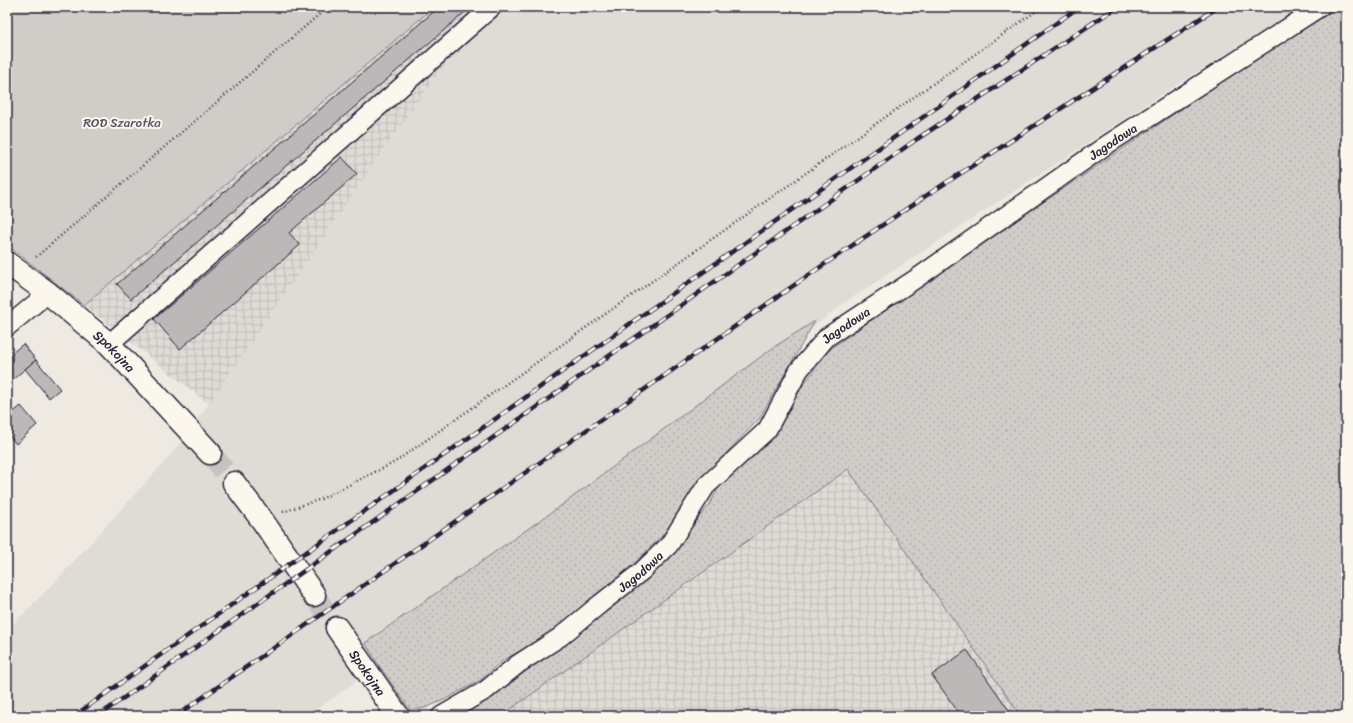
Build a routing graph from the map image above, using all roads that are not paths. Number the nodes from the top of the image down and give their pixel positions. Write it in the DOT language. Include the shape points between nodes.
graph roads {
  1 [pos="492,7"];
  2 [pos="1320,7"];
  3 [pos="13,267"];
  4 [pos="48,294"];
  5 [pos="7,327"];
  6 [pos="109,344"];
  7 [pos="210,453"];
  8 [pos="234,483"];
  9 [pos="314,595"];
  10 [pos="337,628"];
  11 [pos="398,716"];
  12 [pos="441,716"];
  1 -- 6 [label="street"];
  2 -- 12 [label="street, Jagodowa" via="1105,146 827,338 799,370 767,430 706,486 669,545 642,571 560,637 518,664 486,690"];
  3 -- 4 [label="street, Spokojna"];
  4 -- 5 [label="street"];
  4 -- 6 [label="street, Spokojna"];
  6 -- 7 [label="street, Spokojna"];
  8 -- 9 [label="street"];
  10 -- 11 [label="street, Spokojna"];
}
